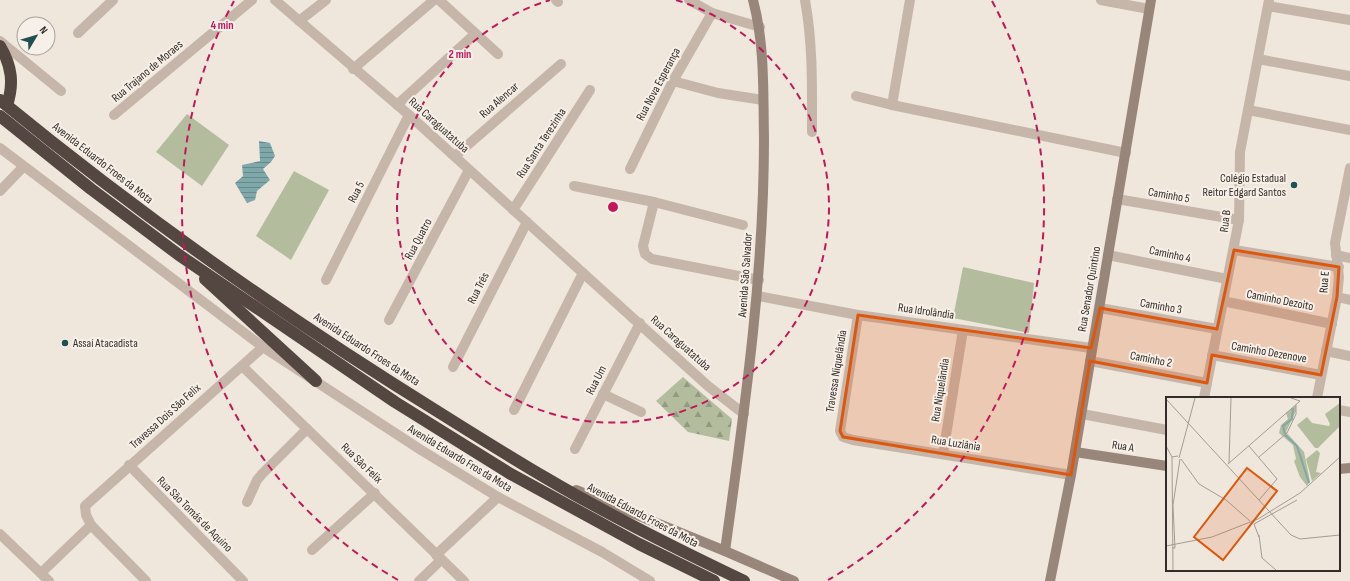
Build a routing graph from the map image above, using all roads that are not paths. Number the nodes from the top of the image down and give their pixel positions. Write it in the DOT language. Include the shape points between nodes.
graph roads {
  1 [pos="113,0"];
  2 [pos="252,0"];
  3 [pos="275,0"];
  4 [pos="326,0"];
  5 [pos="434,0"];
  6 [pos="439,0"];
  7 [pos="689,0"];
  8 [pos="753,0"];
  9 [pos="805,0"];
  10 [pos="910,0"];
  11 [pos="1101,0"];
  12 [pos="1269,3"];
  13 [pos="1150,4"];
  14 [pos="712,13"];
  15 [pos="1350,20"];
  16 [pos="299,21"];
  17 [pos="760,27"];
  18 [pos="78,34"];
  19 [pos="475,34"];
  20 [pos="0,41"];
  21 [pos="0,46"];
  22 [pos="498,54"];
  23 [pos="1258,59"];
  24 [pos="560,64"];
  25 [pos="353,69"];
  26 [pos="1350,76"];
  27 [pos="673,81"];
  28 [pos="590,90"];
  29 [pos="61,91"];
  30 [pos="856,96"];
  31 [pos="763,100"];
  32 [pos="3,103"];
  33 [pos="397,105"];
  34 [pos="892,105"];
  35 [pos="1248,110"];
  36 [pos="114,115"];
  37 [pos="409,115"];
  38 [pos="0,116"];
  39 [pos="1350,130"];
  40 [pos="812,132"];
  41 [pos="0,148"];
  42 [pos="1126,153"];
  43 [pos="455,156"];
  44 [pos="23,167"];
  45 [pos="1350,168"];
  46 [pos="630,169"];
  47 [pos="469,170"];
  48 [pos="574,186"];
  49 [pos="0,191"];
  50 [pos="1117,199"];
  51 [pos="654,202"];
  52 [pos="513,210"];
  53 [pos="1239,220"];
  54 [pos="527,222"];
  55 [pos="743,225"];
  56 [pos="1234,250"];
  57 [pos="179,255"];
  58 [pos="1108,255"];
  59 [pos="1336,255"];
  60 [pos="1350,258"];
  61 [pos="1339,267"];
  62 [pos="583,273"];
  63 [pos="1226,279"];
  64 [pos="326,280"];
  65 [pos="759,280"];
  66 [pos="758,296"];
  67 [pos="1337,297"];
  68 [pos="1350,300"];
  69 [pos="1224,302"];
  70 [pos="1100,308"];
  71 [pos="858,315"];
  72 [pos="389,320"];
  73 [pos="640,323"];
  74 [pos="1332,324"];
  75 [pos="1217,329"];
  76 [pos="963,330"];
  77 [pos="263,347"];
  78 [pos="1091,348"];
  79 [pos="1326,351"];
  80 [pos="1212,355"];
  81 [pos="1350,356"];
  82 [pos="1090,360"];
  83 [pos="242,366"];
  84 [pos="453,367"];
  85 [pos="1322,375"];
  86 [pos="316,381"];
  87 [pos="1207,383"];
  88 [pos="603,394"];
  89 [pos="1204,397"];
  90 [pos="1317,397"];
  91 [pos="514,410"];
  92 [pos="1340,410"];
  93 [pos="641,412"];
  94 [pos="1350,412"];
  95 [pos="744,414"];
  96 [pos="1082,414"];
  97 [pos="307,429"];
  98 [pos="1166,430"];
  99 [pos="840,431"];
  100 [pos="575,449"];
  101 [pos="1075,452"];
  102 [pos="943,454"];
  103 [pos="129,465"];
  104 [pos="1166,466"];
  105 [pos="1350,468"];
  106 [pos="1340,469"];
  107 [pos="1071,475"];
  108 [pos="546,478"];
  109 [pos="375,493"];
  110 [pos="498,497"];
  111 [pos="247,502"];
  112 [pos="91,524"];
  113 [pos="0,534"];
  114 [pos="312,550"];
  115 [pos="725,551"];
  116 [pos="439,557"];
  117 [pos="41,573"];
  118 [pos="49,581"];
  119 [pos="146,581"];
  120 [pos="243,581"];
  121 [pos="419,581"];
  122 [pos="464,581"];
  123 [pos="650,581"];
  124 [pos="714,581"];
  125 [pos="744,581"];
  126 [pos="794,581"];
  127 [pos="1050,581"];
  1 -- 18 [label="street"];
  2 -- 36 [label="street, Rua Trajano de Moraes"];
  3 -- 16 [label="street, Rua Caraguatatuba"];
  4 -- 16 [label="street"];
  5 -- 25 [label="street"];
  6 -- 19 [label="street"];
  7 -- 14 [label="street"];
  8 -- 17 [label="street, Avenida São Salvador"];
  9 -- 40 [label="street" via="812,53"];
  10 -- 34 [label="street"];
  11 -- 13 [label="street"];
  12 -- 15 [label="street"];
  12 -- 23 [label="street, Rua B"];
  13 -- 42 [label="street, Rua Senador Quintino"];
  14 -- 17 [label="street"];
  14 -- 27 [label="street, Rua Nova Esperança"];
  16 -- 25 [label="street, Rua Caraguatatuba"];
  17 -- 31 [label="street, Avenida São Salvador"];
  19 -- 22 [label="street"];
  19 -- 33 [label="street"];
  20 -- 29 [label="street"];
  21 -- 32 [label="highway" via="11,76 12,90"];
  23 -- 26 [label="street"];
  23 -- 35 [label="street, Rua B"];
  24 -- 43 [label="street, Rua Alencar"];
  25 -- 33 [label="street, Rua Caraguatatuba"];
  27 -- 31 [label="street" via="718,93"];
  27 -- 46 [label="street, Rua Nova Esperança"];
  28 -- 52 [label="street, Rua Santa Terezinha"];
  30 -- 34 [label="street"];
  31 -- 65 [label="street, Avenida São Salvador" via="764,186"];
  32 -- 108 [label="highway, Avenida Eduardo Froes da Mota" via="168,231 276,306 377,374"];
  33 -- 37 [label="street, Rua Caraguatatuba"];
  34 -- 42 [label="street"];
  35 -- 39 [label="street"];
  35 -- 53 [label="street, Rua B" via="1240,152"];
  37 -- 43 [label="street, Rua Caraguatatuba"];
  37 -- 64 [label="street, Rua 5"];
  38 -- 57 [label="highway"];
  41 -- 44 [label="street, Avenida Eduardo Fros da Mota"];
  42 -- 50 [label="street, Rua Senador Quintino"];
  43 -- 47 [label="street, Rua Caraguatatuba"];
  44 -- 49 [label="street"];
  44 -- 77 [label="street, Avenida Eduardo Fros da Mota"];
  45 -- 59 [label="street, Rua E" via="1335,243"];
  47 -- 52 [label="street, Rua Caraguatatuba"];
  47 -- 72 [label="street, Rua Quatro"];
  48 -- 51 [label="street"];
  50 -- 53 [label="street, Caminho 5"];
  50 -- 58 [label="street, Rua Senador Quintino"];
  51 -- 55 [label="street"];
  51 -- 65 [label="street" via="643,246 647,256"];
  52 -- 54 [label="street, Rua Caraguatatuba"];
  53 -- 56 [label="street, Rua B"];
  54 -- 62 [label="street, Rua Caraguatatuba"];
  54 -- 84 [label="street, Rua Três"];
  56 -- 61 [label="street"];
  56 -- 63 [label="street, Rua B"];
  57 -- 86 [label="highway"];
  57 -- 124 [label="highway" via="395,402 509,474"];
  58 -- 63 [label="street, Caminho 4"];
  58 -- 70 [label="street, Rua Senador Quintino"];
  59 -- 60 [label="street"];
  59 -- 61 [label="street, Rua E"];
  61 -- 67 [label="street, Rua E"];
  62 -- 73 [label="street, Rua Caraguatatuba"];
  62 -- 91 [label="street"];
  63 -- 69 [label="street, Rua B"];
  65 -- 66 [label="street, Avenida São Salvador"];
  66 -- 71 [label="street, Rua Idrolândia"];
  66 -- 95 [label="street, Avenida São Salvador"];
  67 -- 68 [label="street"];
  67 -- 74 [label="street, Rua E"];
  69 -- 74 [label="street, Caminho Dezoito"];
  69 -- 75 [label="street, Rua B"];
  70 -- 75 [label="street, Caminho 3"];
  70 -- 78 [label="street, Rua Senador Quintino"];
  71 -- 76 [label="street, Rua Idrolândia"];
  71 -- 99 [label="street, Travessa Niquelândia"];
  73 -- 88 [label="street, Rua Um"];
  73 -- 95 [label="street, Rua Caraguatatuba" via="708,386"];
  74 -- 79 [label="street, Rua E"];
  75 -- 80 [label="street, Rua B"];
  76 -- 78 [label="street, Rua Idrolândia"];
  76 -- 102 [label="street, Rua Niquelândia"];
  77 -- 83 [label="street, Travessa Dois São Felix"];
  77 -- 86 [label="street, Avenida Eduardo Fros da Mota"];
  78 -- 82 [label="street, Rua Senador Quintino"];
  79 -- 81 [label="street"];
  79 -- 85 [label="street, Rua E"];
  80 -- 85 [label="street, Caminho Dezenove"];
  80 -- 87 [label="street, Rua B"];
  82 -- 87 [label="street, Caminho 2"];
  82 -- 96 [label="street, Rua Senador Quintino"];
  83 -- 97 [label="street, Rua São Felix"];
  83 -- 103 [label="street, Travessa Dois São Felix"];
  85 -- 90 [label="street, Rua E"];
  86 -- 110 [label="street, Avenida Eduardo Fros da Mota"];
  87 -- 89 [label="street, Rua B"];
  88 -- 93 [label="street"];
  88 -- 100 [label="street, Rua Um"];
  92 -- 94 [label="street"];
  95 -- 115 [label="street, Avenida São Salvador"];
  96 -- 98 [label="street"];
  96 -- 101 [label="street, Rua Senador Quintino"];
  97 -- 109 [label="street, Rua São Felix"];
  97 -- 111 [label="street" via="259,477"];
  99 -- 102 [label="street, Rua Luziânia" via="843,437 853,440"];
  101 -- 104 [label="street, Rua A"];
  101 -- 107 [label="street, Rua Senador Quintino"];
  102 -- 107 [label="street, Rua Luziânia"];
  103 -- 112 [label="street, Travessa Dois São Felix" via="86,506 86,515"];
  103 -- 120 [label="street, Rua São Tomás de Aquino"];
  105 -- 106 [label="street"];
  107 -- 127 [label="street, Rua Senador Quintino"];
  108 -- 115 [label="street"];
  108 -- 125 [label="highway, Avenida Eduardo Froes da Mota" via="691,556"];
  109 -- 114 [label="street"];
  109 -- 116 [label="street, Rua São Felix"];
  110 -- 116 [label="street"];
  110 -- 123 [label="street, Avenida Eduardo Fros da Mota" via="602,552"];
  112 -- 117 [label="street"];
  112 -- 119 [label="street"];
  113 -- 117 [label="street"];
  115 -- 126 [label="street"];
  116 -- 121 [label="street"];
  116 -- 122 [label="street, Rua São Felix"];
  117 -- 118 [label="street"];
}
